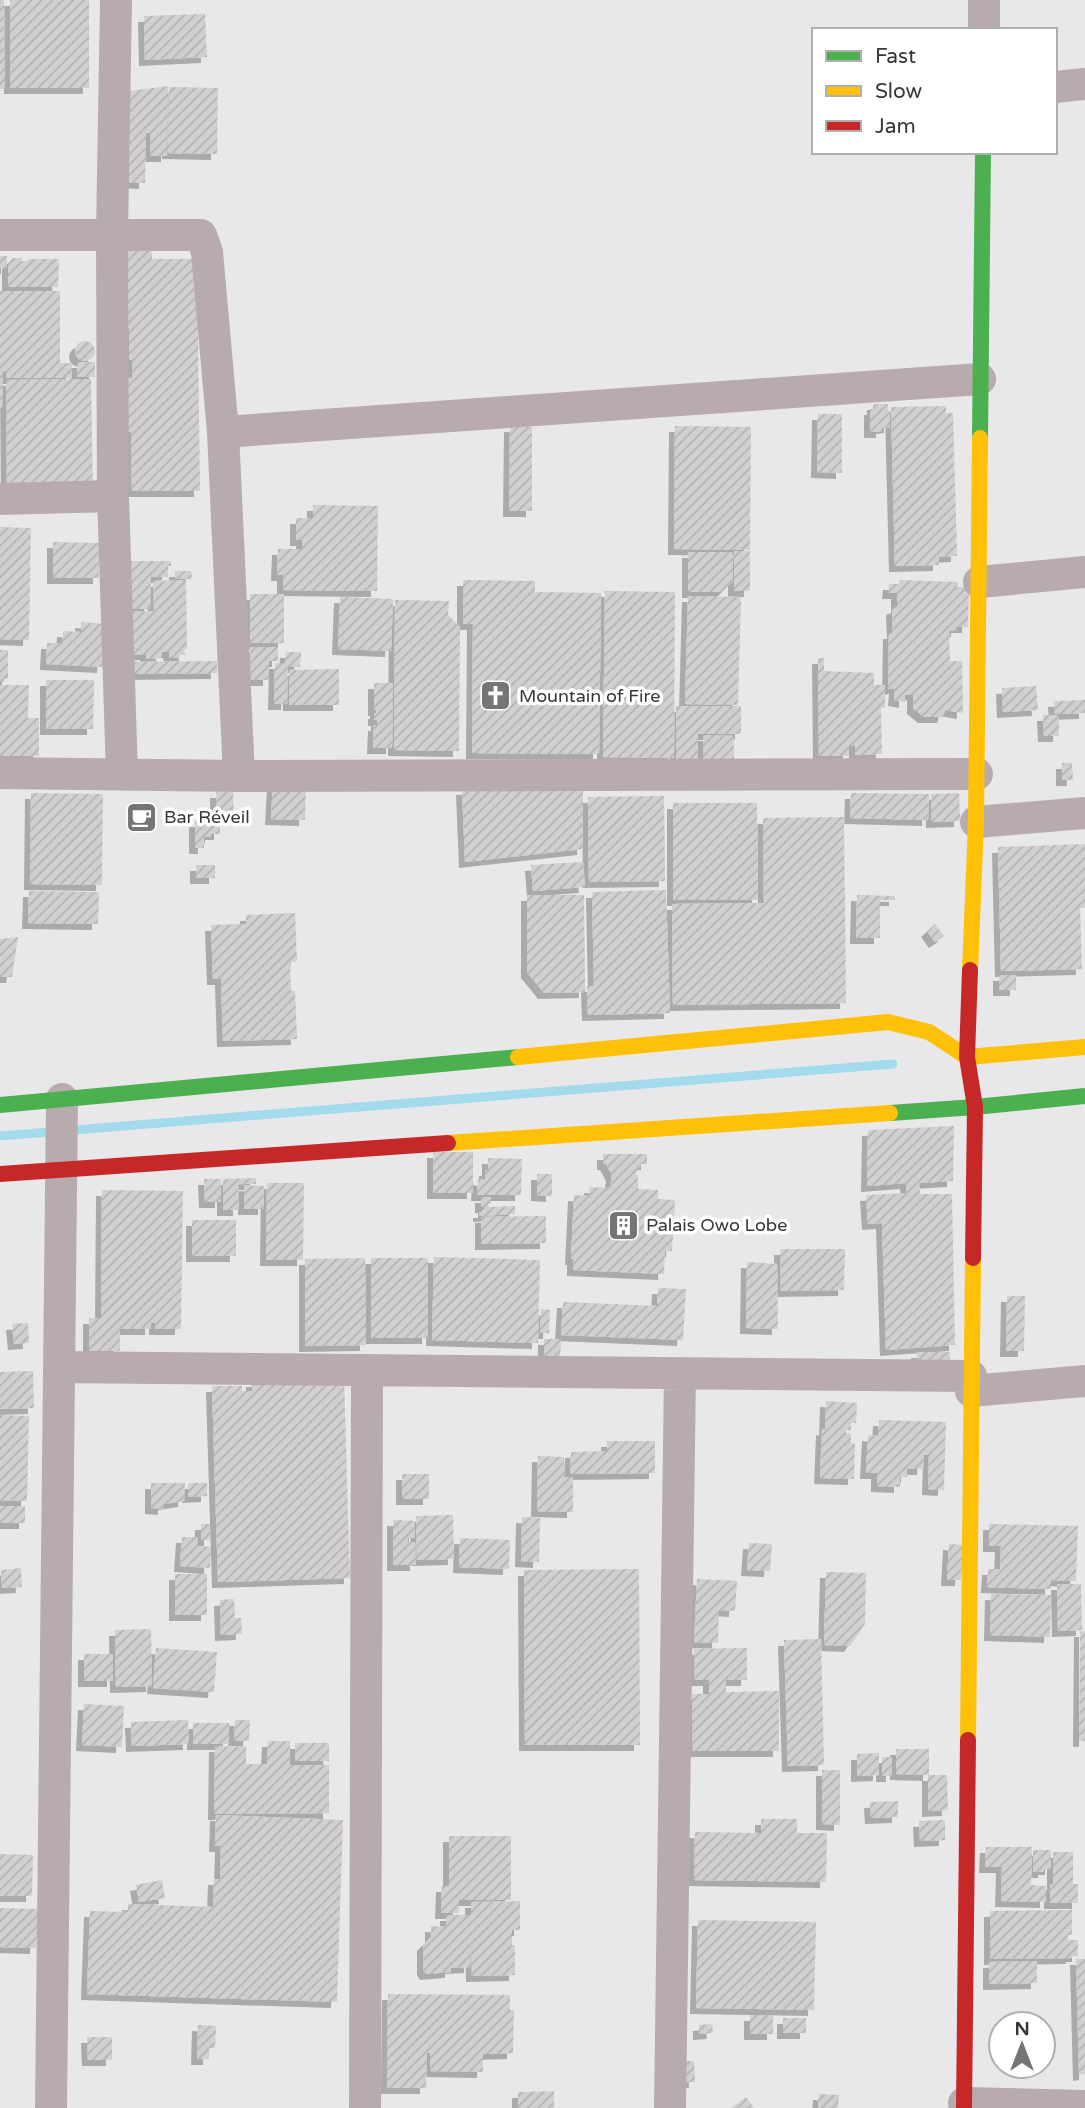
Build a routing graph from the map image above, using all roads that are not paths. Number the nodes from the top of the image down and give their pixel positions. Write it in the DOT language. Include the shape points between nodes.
graph roads {
  1 [pos="116,0"];
  2 [pos="984,0"];
  3 [pos="984,28"];
  4 [pos="1085,84"];
  5 [pos="1057,87"];
  6 [pos="983,154"];
  7 [pos="0,235"];
  8 [pos="112,235"];
  9 [pos="981,379"];
  10 [pos="223,432"];
  11 [pos="113,496"];
  12 [pos="0,499"];
  13 [pos="1085,572"];
  14 [pos="979,582"];
  15 [pos="0,773"];
  16 [pos="122,774"];
  17 [pos="977,774"];
  18 [pos="239,776"];
  19 [pos="1085,813"];
  20 [pos="976,822"];
  21 [pos="1085,1047"];
  22 [pos="967,1058"];
  23 [pos="1085,1096"];
  24 [pos="62,1099"];
  25 [pos="0,1105"];
  26 [pos="975,1107"];
  27 [pos="61,1169"];
  28 [pos="0,1174"];
  29 [pos="59,1367"];
  30 [pos="367,1370"];
  31 [pos="681,1373"];
  32 [pos="1085,1381"];
  33 [pos="971,1384"];
  34 [pos="964,2106"];
  35 [pos="1085,2106"];
  36 [pos="51,2108"];
  37 [pos="365,2108"];
  38 [pos="670,2108"];
  1 -- 8 [label="street"];
  2 -- 3 [label="street"];
  4 -- 5 [label="street"];
  6 -- 9 [label="street"];
  7 -- 8 [label="street"];
  8 -- 10 [label="street" via="201,235 207,252"];
  8 -- 11 [label="street"];
  9 -- 10 [label="street"];
  9 -- 14 [label="street"];
  10 -- 18 [label="street"];
  11 -- 12 [label="street"];
  11 -- 16 [label="street"];
  13 -- 14 [label="street"];
  14 -- 17 [label="street"];
  15 -- 16 [label="street"];
  16 -- 18 [label="street"];
  17 -- 18 [label="street"];
  17 -- 20 [label="street"];
  19 -- 20 [label="street"];
  20 -- 22 [label="street"];
  21 -- 22 [label="street"];
  22 -- 24 [label="street" via="929,1032 888,1023"];
  22 -- 26 [label="street"];
  23 -- 26 [label="street"];
  24 -- 25 [label="street"];
  24 -- 27 [label="street"];
  26 -- 27 [label="street"];
  26 -- 33 [label="street"];
  27 -- 28 [label="street"];
  27 -- 29 [label="street"];
  29 -- 30 [label="street"];
  29 -- 36 [label="street"];
  30 -- 31 [label="street"];
  30 -- 37 [label="street"];
  31 -- 33 [label="street"];
  31 -- 38 [label="street"];
  32 -- 33 [label="street"];
  33 -- 34 [label="street"];
  34 -- 35 [label="street"];
}
